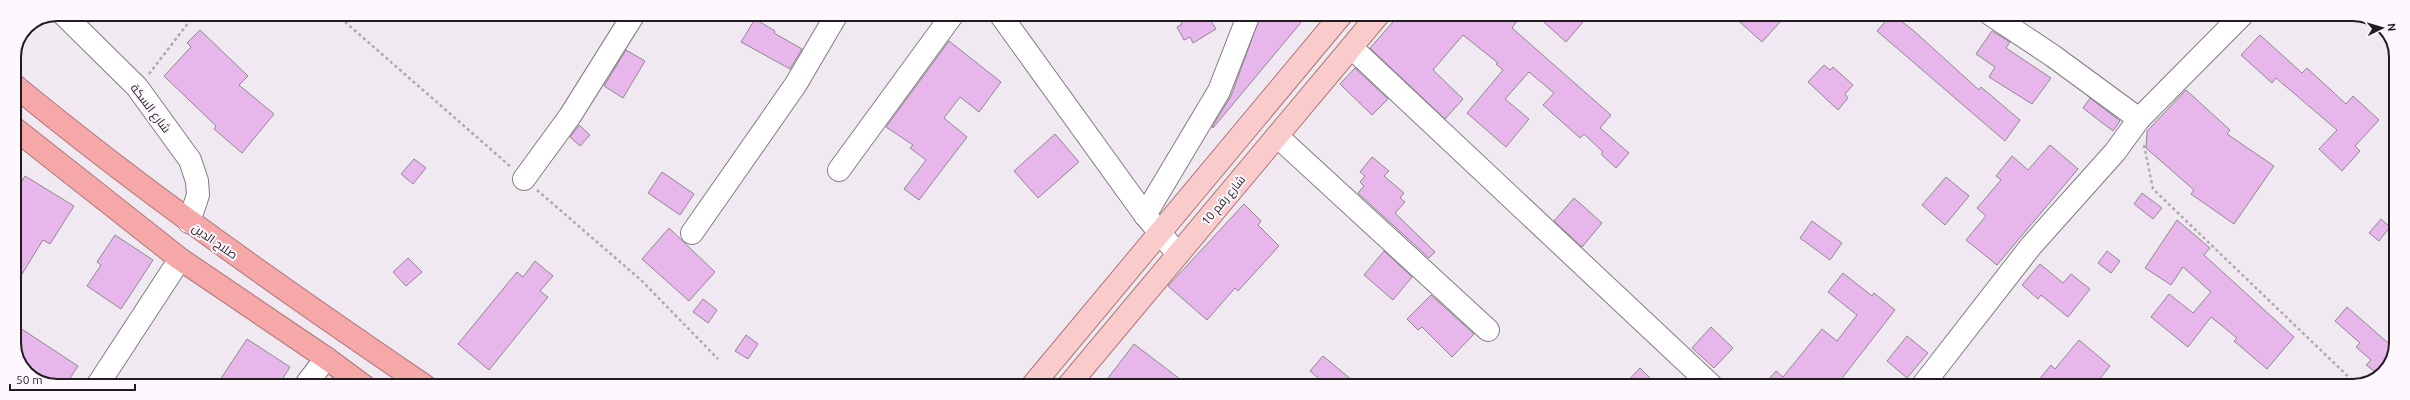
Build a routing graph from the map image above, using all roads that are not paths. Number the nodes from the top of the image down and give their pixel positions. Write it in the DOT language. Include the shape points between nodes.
graph roads {
  1 [pos="70,21"];
  2 [pos="630,21"];
  3 [pos="833,21"];
  4 [pos="948,21"];
  5 [pos="1005,21"];
  6 [pos="1245,21"];
  7 [pos="1336,21"];
  8 [pos="1373,21"];
  9 [pos="2000,21"];
  10 [pos="2236,21"];
  11 [pos="1352,48"];
  12 [pos="21,91"];
  13 [pos="2139,119"];
  14 [pos="21,134"];
  15 [pos="1277,136"];
  16 [pos="839,170"];
  17 [pos="524,179"];
  18 [pos="1146,215"];
  19 [pos="189,222"];
  20 [pos="1159,232"];
  21 [pos="692,233"];
  22 [pos="1177,254"];
  23 [pos="180,259"];
  24 [pos="1488,330"];
  25 [pos="326,358"];
  26 [pos="102,379"];
  27 [pos="310,379"];
  28 [pos="354,379"];
  29 [pos="415,379"];
  30 [pos="1038,379"];
  31 [pos="1074,379"];
  32 [pos="1705,379"];
  33 [pos="1927,379"];
  1 -- 19 [label="street, شارع السكة" via="137,87 190,160 197,181 198,195"];
  2 -- 17 [label="street" via="570,116"];
  3 -- 21 [label="street" via="796,84"];
  4 -- 16 [label="street"];
  5 -- 18 [label="street"];
  6 -- 18 [label="street" via="1219,91"];
  7 -- 20 [label="main road"];
  8 -- 11 [label="main road, شارع رقم 10"];
  9 -- 13 [label="street"];
  10 -- 13 [label="street"];
  11 -- 15 [label="main road, شارع رقم 10"];
  11 -- 32 [label="street"];
  12 -- 19 [label="highway, صلاح الدين"];
  13 -- 33 [label="street" via="2115,152 2031,246"];
  14 -- 23 [label="highway"];
  15 -- 22 [label="main road, شارع رقم 10"];
  15 -- 24 [label="street"];
  18 -- 20 [label="street"];
  19 -- 29 [label="highway, صلاح الدين"];
  20 -- 22 [label="street"];
  20 -- 30 [label="main road"];
  22 -- 31 [label="main road, شارع رقم 10"];
  23 -- 25 [label="highway"];
  23 -- 26 [label="street"];
  25 -- 27 [label="street"];
  25 -- 28 [label="highway"];
}
